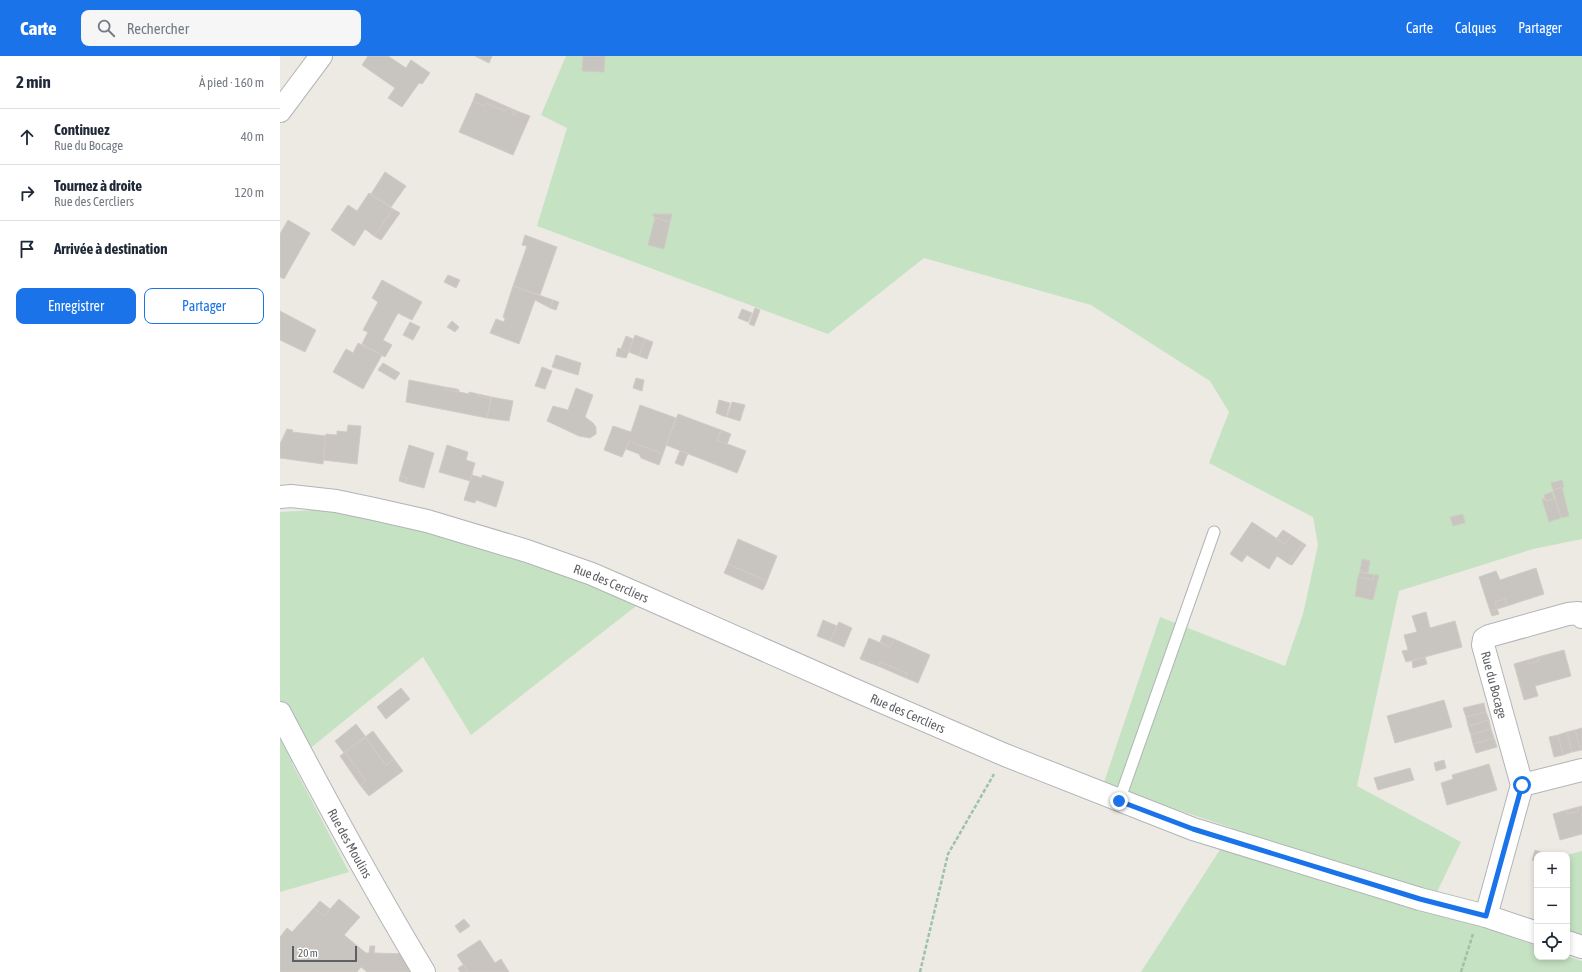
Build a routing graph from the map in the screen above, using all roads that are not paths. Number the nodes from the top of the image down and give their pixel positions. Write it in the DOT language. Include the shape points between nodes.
graph roads {
  1 [pos="321,56"];
  2 [pos="280,111"];
  3 [pos="280,497"];
  4 [pos="1214,532"];
  5 [pos="1582,617"];
  6 [pos="280,713"];
  7 [pos="1582,770"];
  8 [pos="1522,785"];
  9 [pos="1119,801"];
  10 [pos="1483,916"];
  11 [pos="1534,932"];
  12 [pos="1570,943"];
  13 [pos="1582,947"];
  14 [pos="424,972"];
  1 -- 2 [label="street"];
  3 -- 9 [label="street, Rue des Cercliers" via="336,501 427,521 592,574 1005,755"];
  4 -- 9 [label="lane"];
  5 -- 8 [label="street, Rue du Bocage" via="1578,613 1568,614 1484,639 1483,645"];
  6 -- 14 [label="street, Rue des Moulins" via="341,827"];
  7 -- 8 [label="street"];
  8 -- 10 [label="street"];
  9 -- 10 [label="street, Rue des Cercliers" via="1193,829"];
  10 -- 11 [label="street, Rue des Cercliers"];
  12 -- 13 [label="street"];
}
